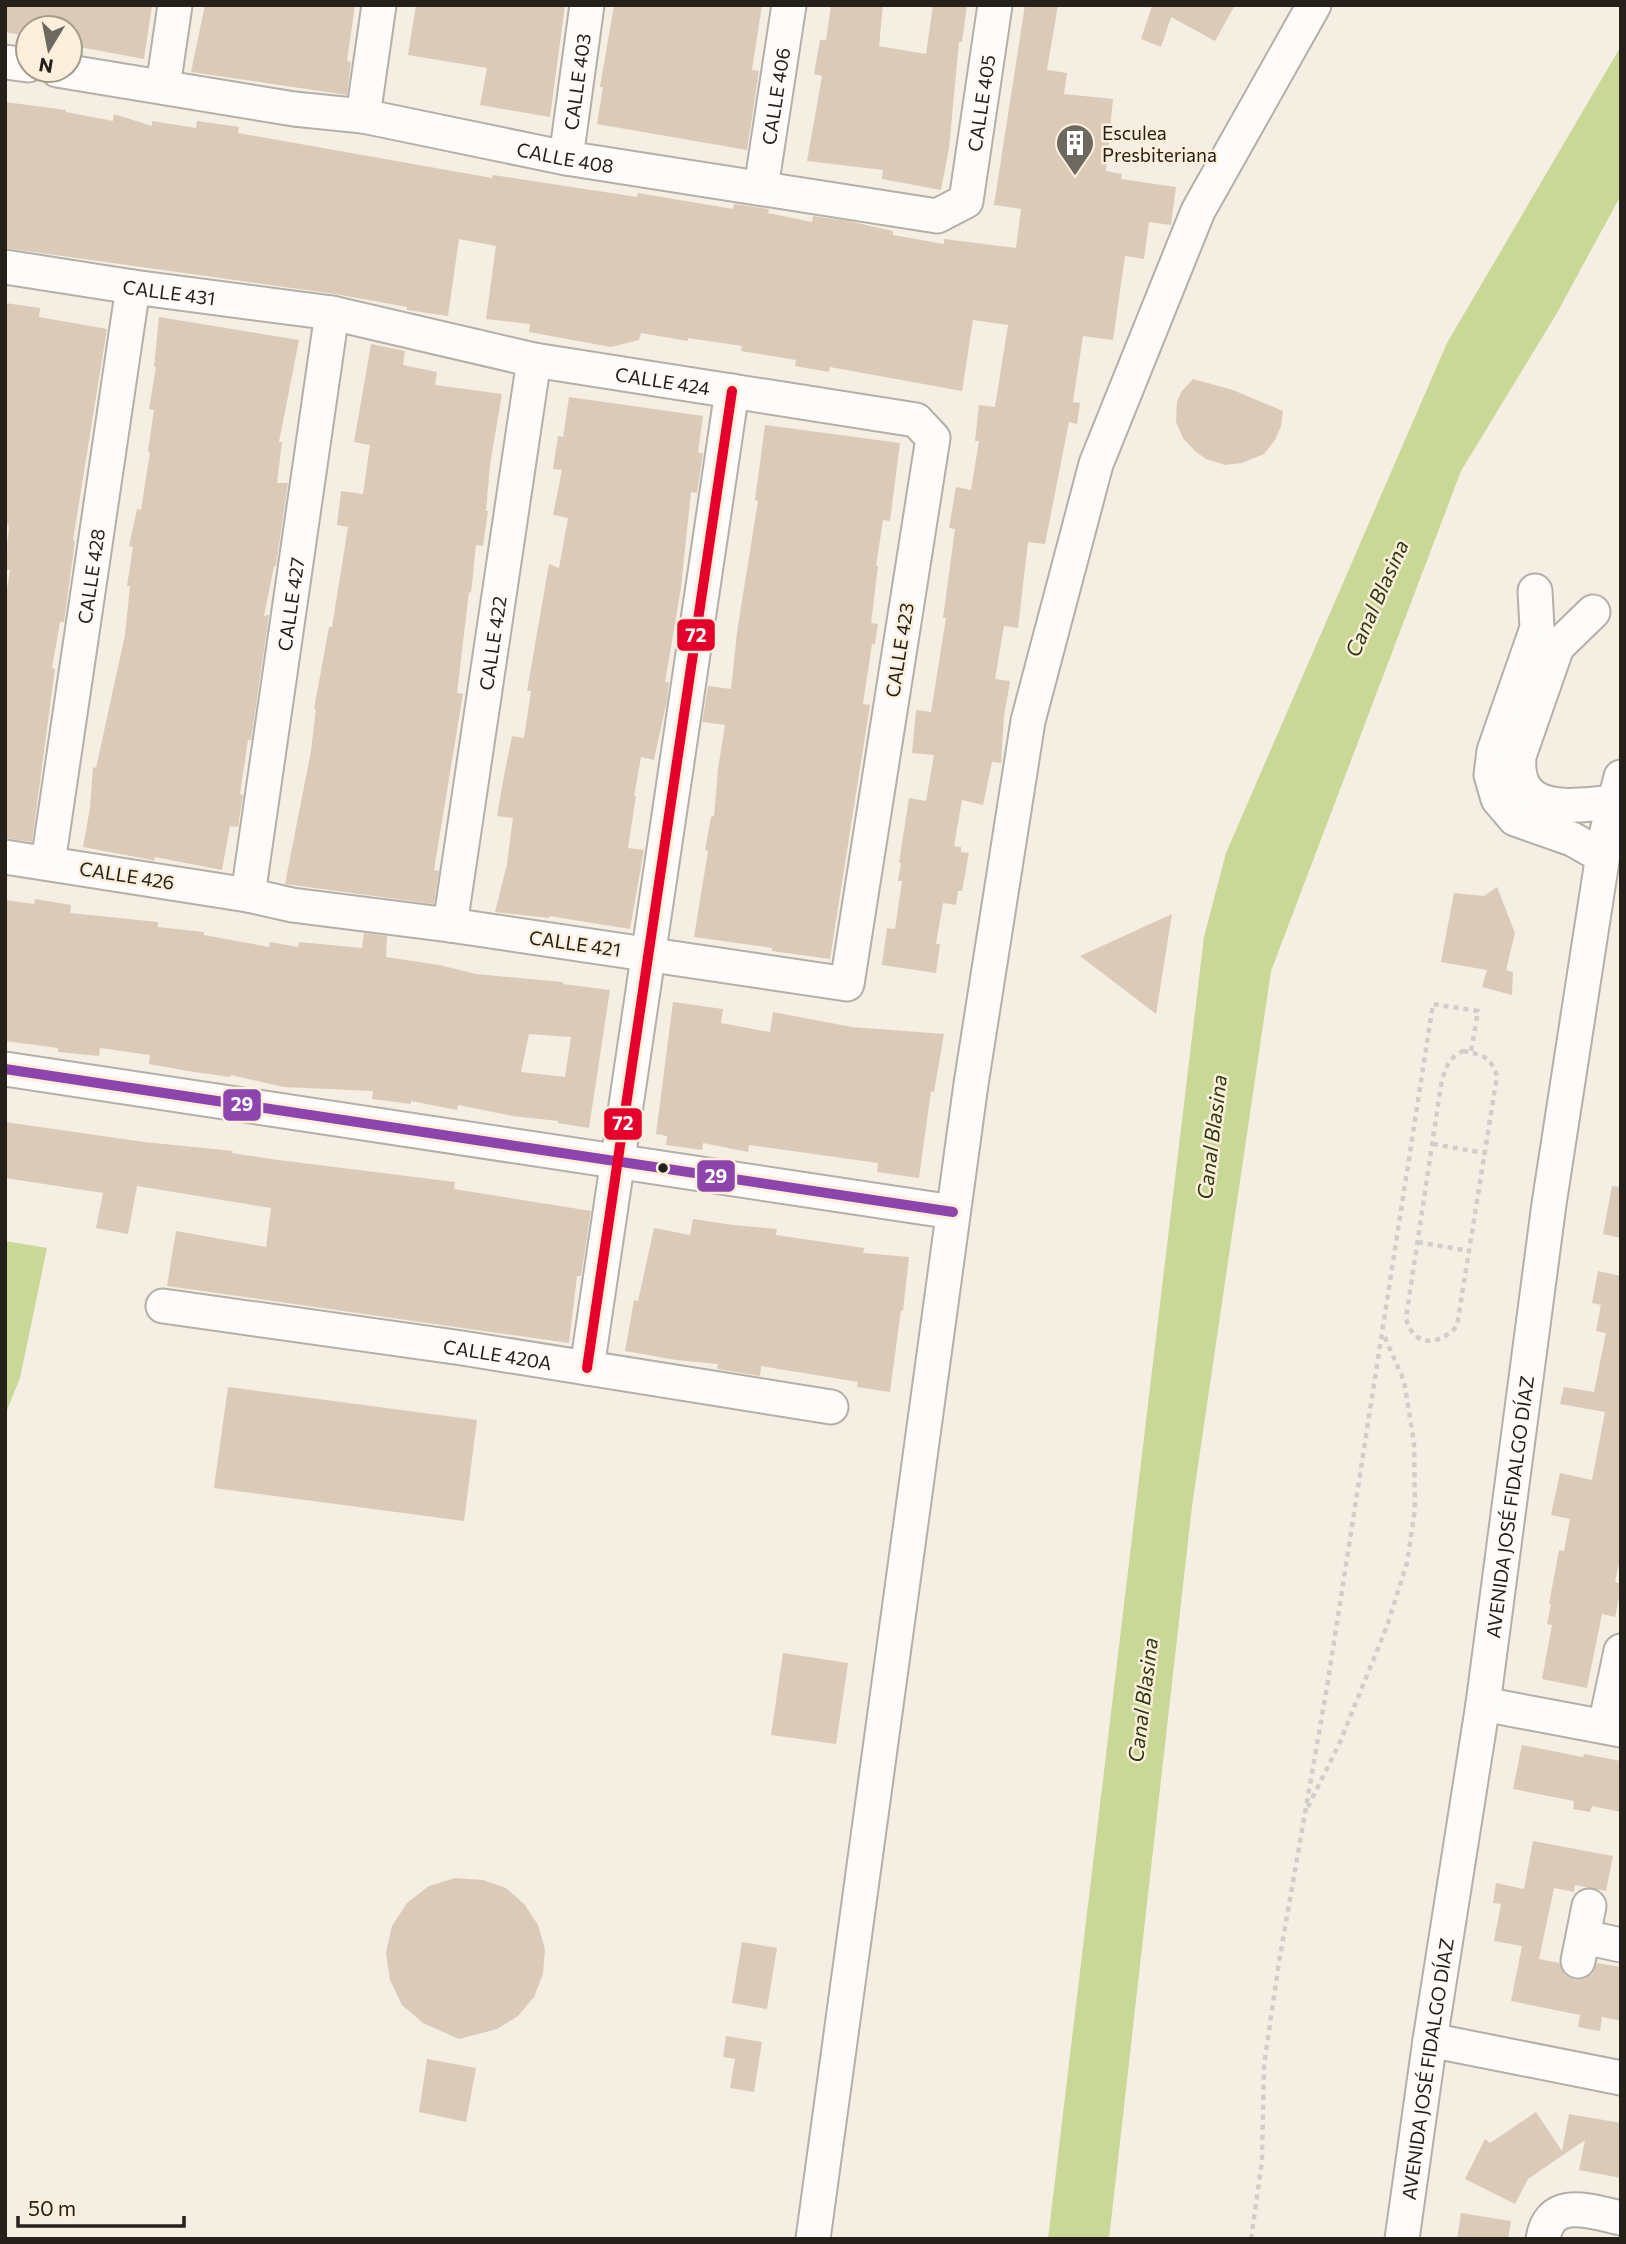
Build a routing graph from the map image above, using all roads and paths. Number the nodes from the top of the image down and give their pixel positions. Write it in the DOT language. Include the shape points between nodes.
graph roads {
  1 [pos="175,5"];
  2 [pos="379,5"];
  3 [pos="587,5"];
  4 [pos="789,5"];
  5 [pos="995,5"];
  6 [pos="1314,5"];
  7 [pos="84,74"];
  8 [pos="163,87"];
  9 [pos="363,116"];
  10 [pos="566,158"];
  11 [pos="761,188"];
  12 [pos="965,201"];
  13 [pos="5,267"];
  14 [pos="133,287"];
  15 [pos="332,313"];
  16 [pos="534,360"];
  17 [pos="732,391"];
  18 [pos="916,420"];
  19 [pos="1535,591"];
  20 [pos="1593,612"];
  21 [pos="1617,790"];
  22 [pos="1602,856"];
  23 [pos="5,857"];
  24 [pos="48,863"];
  25 [pos="862,888"];
  26 [pos="248,895"];
  27 [pos="450,925"];
  28 [pos="648,954"];
  29 [pos="1471,1051"];
  30 [pos="5,1069"];
  31 [pos="1433,1144"];
  32 [pos="1485,1153"];
  33 [pos="616,1161"];
  34 [pos="953,1212"];
  35 [pos="1418,1242"];
  36 [pos="1469,1251"];
  37 [pos="163,1306"];
  38 [pos="1382,1331"];
  39 [pos="587,1368"];
  40 [pos="831,1407"];
  41 [pos="1621,1651"];
  42 [pos="1483,1704"];
  43 [pos="1613,1728"];
  44 [pos="1305,1814"];
  45 [pos="1584,1935"];
  46 [pos="1621,1945"];
  47 [pos="1430,2040"];
  48 [pos="1621,2078"];
  49 [pos="1621,2218"];
  50 [pos="813,2239"];
  51 [pos="1251,2239"];
  52 [pos="1402,2239"];
  53 [pos="1543,2239"];
  1 -- 8 [label="street"];
  2 -- 9 [label="street"];
  3 -- 10 [label="street, CALLE 403"];
  4 -- 11 [label="street, CALLE 406"];
  5 -- 12 [label="street, CALLE 405"];
  6 -- 34 [label="street" via="1198,211 1096,464 1028,720"];
  7 -- 8 [label="street, CALLE 408"];
  8 -- 9 [label="street, CALLE 408"];
  9 -- 10 [label="street, CALLE 408"];
  10 -- 11 [label="street, CALLE 408"];
  11 -- 12 [label="street, CALLE 408" via="937,216"];
  13 -- 14 [label="street, CALLE 431"];
  14 -- 15 [label="street, CALLE 431"];
  14 -- 24 [label="street, CALLE 428"];
  15 -- 16 [label="street, CALLE 431"];
  15 -- 26 [label="street, CALLE 427"];
  16 -- 17 [label="street, CALLE 424"];
  16 -- 27 [label="street, CALLE 422"];
  17 -- 18 [label="street, CALLE 424"];
  17 -- 28 [label="street"];
  18 -- 25 [label="street, CALLE 423" via="933,438"];
  19 -- 22 [label="street" via="1537,628 1494,751 1491,775 1498,799 1515,820 1572,839"];
  20 -- 21 [label="street" via="1557,647 1517,771 1532,797 1552,805 1577,806"];
  21 -- 22 [label="street, AVENIDA JOSÉ FIDALGO DÍAZ"];
  22 -- 42 [label="street, AVENIDA JOSÉ FIDALGO DÍAZ"];
  23 -- 24 [label="street, CALLE 426"];
  24 -- 26 [label="street, CALLE 426"];
  25 -- 28 [label="street, CALLE 421" via="847,984"];
  26 -- 27 [label="street, CALLE 421"];
  27 -- 28 [label="street, CALLE 421"];
  28 -- 33 [label="street"];
  29 -- 38 [label="path" via="1478,1011 1433,1004"];
  30 -- 33 [label="street"];
  31 -- 32 [label="path"];
  31 -- 32 [label="path" via="1446,1068 1453,1056 1463,1051 1483,1055 1497,1076"];
  31 -- 35 [label="path"];
  32 -- 36 [label="path"];
  33 -- 34 [label="street"];
  33 -- 39 [label="street"];
  34 -- 50 [label="street"];
  35 -- 36 [label="path"];
  35 -- 36 [label="path" via="1406,1318 1416,1338 1447,1338 1457,1326"];
  37 -- 39 [label="street, CALLE 420A"];
  38 -- 44 [label="path"];
  38 -- 44 [label="path" via="1404,1381 1414,1443 1415,1509 1407,1563 1340,1742"];
  39 -- 40 [label="street, CALLE 420A"];
  41 -- 43 [label="street"];
  42 -- 43 [label="street"];
  42 -- 47 [label="street, AVENIDA JOSÉ FIDALGO DÍAZ"];
  44 -- 51 [label="path" via="1264,2065 1262,2161"];
  45 -- 46 [label="street"];
  47 -- 48 [label="street"];
  47 -- 52 [label="street, AVENIDA JOSÉ FIDALGO DÍAZ"];
  49 -- 53 [label="street" via="1571,2208 1558,2213"];
}
